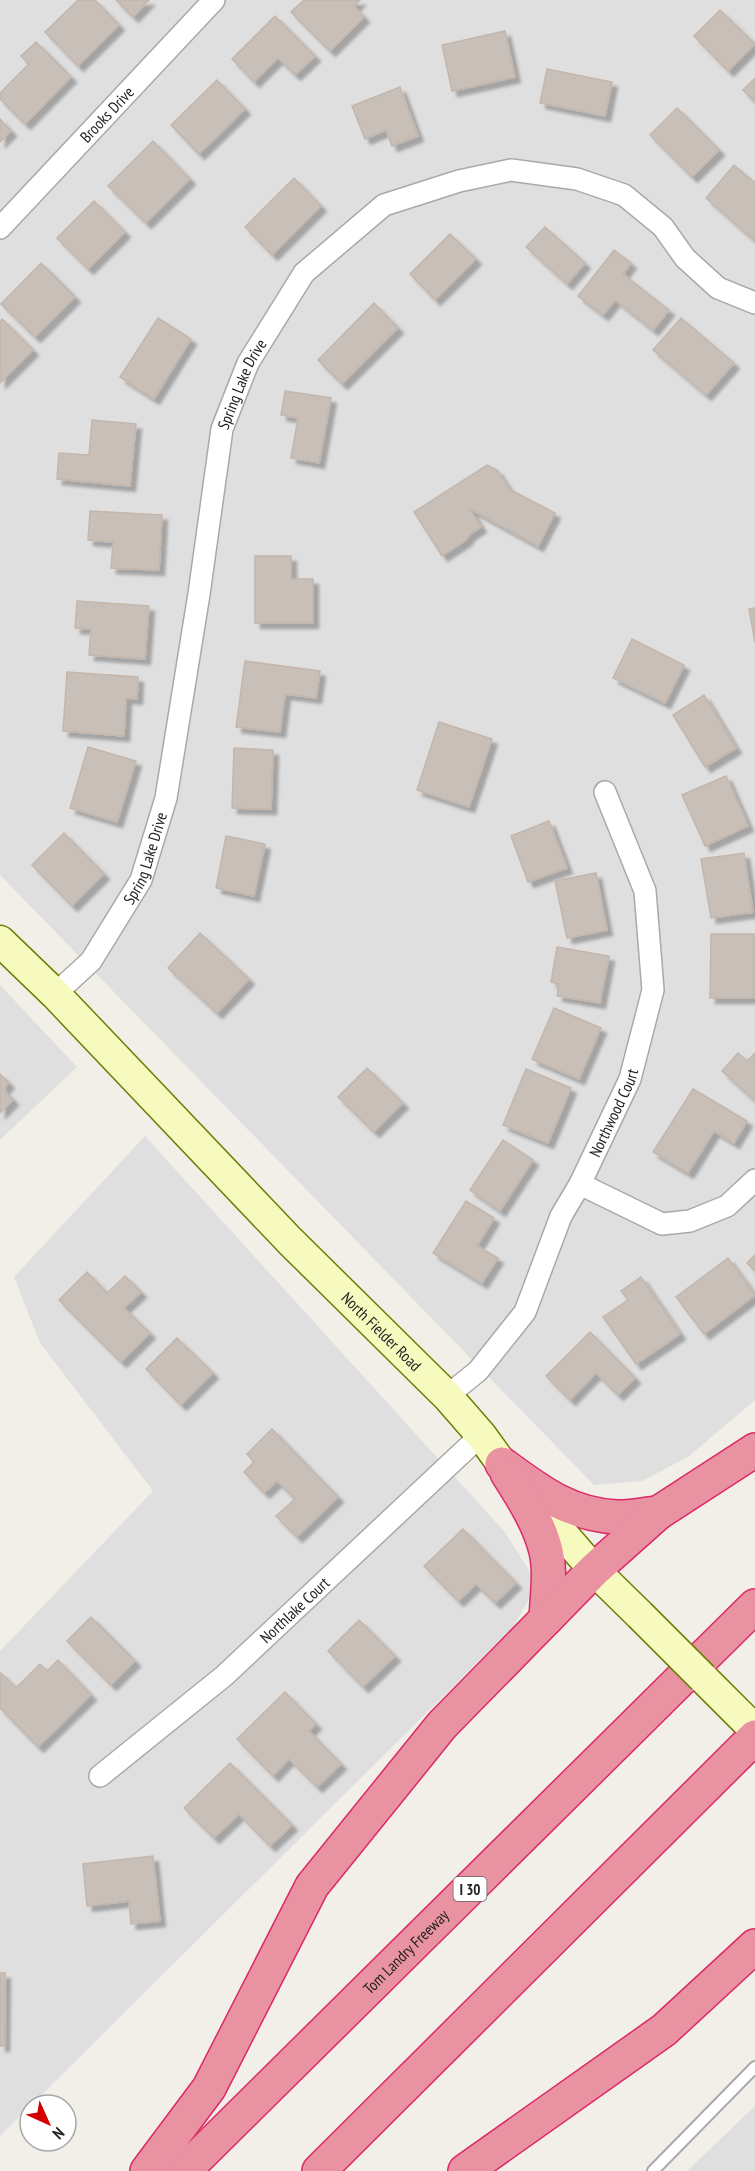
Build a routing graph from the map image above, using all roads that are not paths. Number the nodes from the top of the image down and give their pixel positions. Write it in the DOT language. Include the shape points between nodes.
graph roads {
  1 [pos="214,0"];
  2 [pos="0,228"];
  3 [pos="755,303"];
  4 [pos="605,792"];
  5 [pos="0,941"];
  6 [pos="55,994"];
  7 [pos="755,1180"];
  8 [pos="580,1184"];
  9 [pos="447,1396"];
  10 [pos="481,1435"];
  11 [pos="755,1450"];
  12 [pos="502,1464"];
  13 [pos="658,1513"];
  14 [pos="594,1569"];
  15 [pos="755,1606"];
  16 [pos="546,1619"];
  17 [pos="755,1730"];
  18 [pos="755,1737"];
  19 [pos="100,1776"];
  20 [pos="755,1946"];
  21 [pos="755,2067"];
  22 [pos="147,2171"];
  23 [pos="184,2171"];
  24 [pos="319,2171"];
  25 [pos="465,2171"];
  26 [pos="653,2171"];
  1 -- 2 [label="street, Brooks Drive"];
  3 -- 6 [label="street, Spring Lake Drive" via="718,288 685,258 663,227 624,195 577,179 511,170 459,181 384,205 304,273 248,363 222,429 166,798 141,880 91,961"];
  4 -- 8 [label="street, Northwood Court" via="645,891 652,990 630,1079"];
  5 -- 6 [label="main road, North Fielder Road"];
  6 -- 9 [label="main road, North Fielder Road" via="290,1241"];
  7 -- 8 [label="street" via="727,1206 690,1221 662,1224"];
  8 -- 9 [label="street, Northwood Court" via="561,1216 525,1312 478,1371"];
  9 -- 10 [label="main road, North Fielder Road"];
  10 -- 12 [label="main road, North Fielder Road"];
  10 -- 19 [label="street, Northlake Court" via="224,1676"];
  11 -- 13 [label="highway"];
  12 -- 13 [label="highway" via="546,1496 585,1512 618,1517"];
  12 -- 14 [label="main road, North Fielder Road"];
  12 -- 16 [label="highway" via="545,1545"];
  13 -- 14 [label="highway"];
  14 -- 16 [label="highway"];
  14 -- 17 [label="main road, North Fielder Road, bridge"];
  15 -- 23 [label="highway, Tom Landry Freeway / I 30"];
  16 -- 22 [label="highway" via="442,1725 312,1886 209,2088"];
  18 -- 24 [label="highway"];
  20 -- 25 [label="highway" via="664,2030"];
  21 -- 26 [label="lane"];
}
